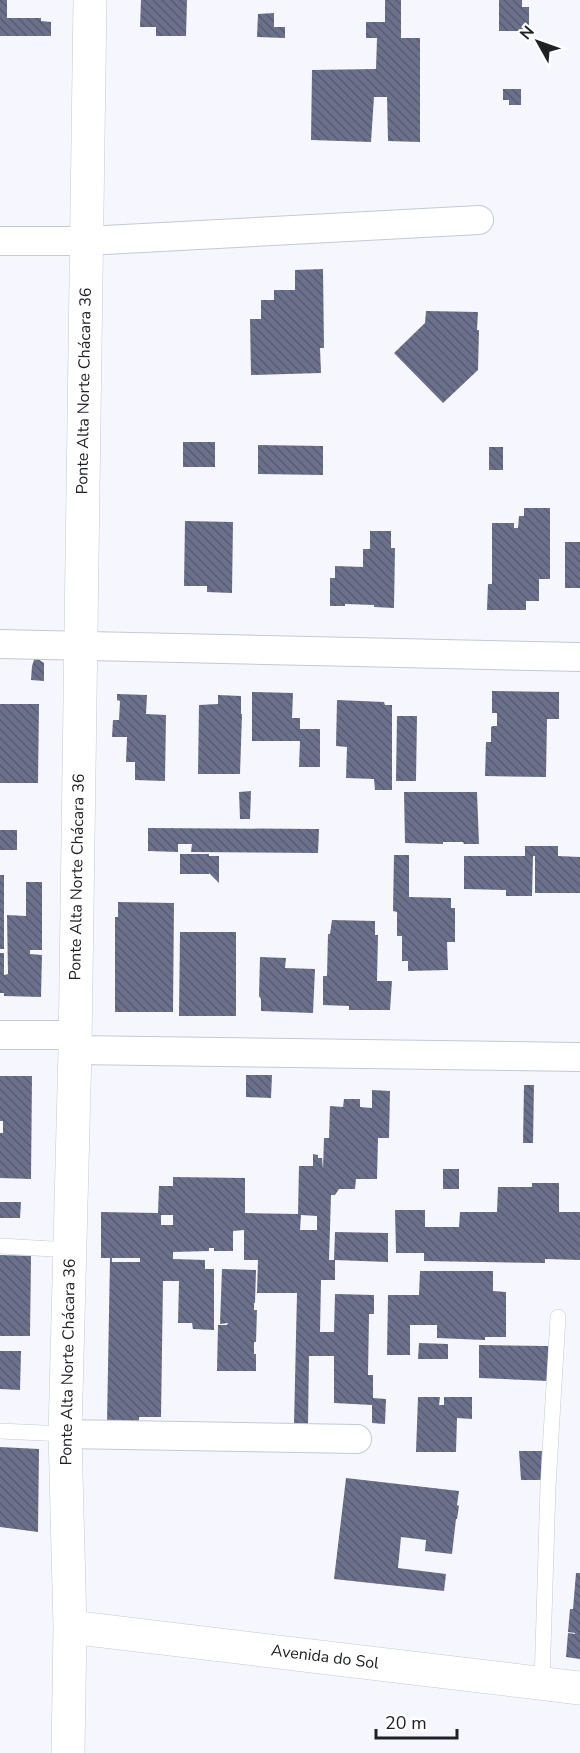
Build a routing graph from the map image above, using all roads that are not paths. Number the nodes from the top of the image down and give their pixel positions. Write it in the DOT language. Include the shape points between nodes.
graph roads {
  1 [pos="90,0"];
  2 [pos="479,220"];
  3 [pos="0,241"];
  4 [pos="86,241"];
  5 [pos="0,644"];
  6 [pos="81,645"];
  7 [pos="580,657"];
  8 [pos="0,1035"];
  9 [pos="75,1042"];
  10 [pos="580,1058"];
  11 [pos="0,1246"];
  12 [pos="70,1250"];
  13 [pos="558,1317"];
  14 [pos="0,1431"];
  15 [pos="65,1434"];
  16 [pos="357,1439"];
  17 [pos="70,1627"];
  18 [pos="542,1683"];
  19 [pos="580,1688"];
  20 [pos="68,1753"];
  1 -- 4 [label="street, Ponte Alta Norte Chácara 36"];
  2 -- 4 [label="street"];
  3 -- 4 [label="street"];
  4 -- 6 [label="street, Ponte Alta Norte Chácara 36"];
  5 -- 6 [label="street"];
  6 -- 7 [label="street"];
  6 -- 9 [label="street, Ponte Alta Norte Chácara 36"];
  8 -- 9 [label="street"];
  9 -- 10 [label="street"];
  9 -- 12 [label="street, Ponte Alta Norte Chácara 36"];
  11 -- 12 [label="lane"];
  12 -- 15 [label="street, Ponte Alta Norte Chácara 36"];
  13 -- 18 [label="lane"];
  14 -- 15 [label="lane"];
  15 -- 16 [label="street"];
  15 -- 17 [label="street, Ponte Alta Norte Chácara 36"];
  17 -- 18 [label="street, Avenida do Sol"];
  17 -- 20 [label="street, Ponte Alta Norte Chácara 36"];
  18 -- 19 [label="street, Avenida do Sol"];
}
